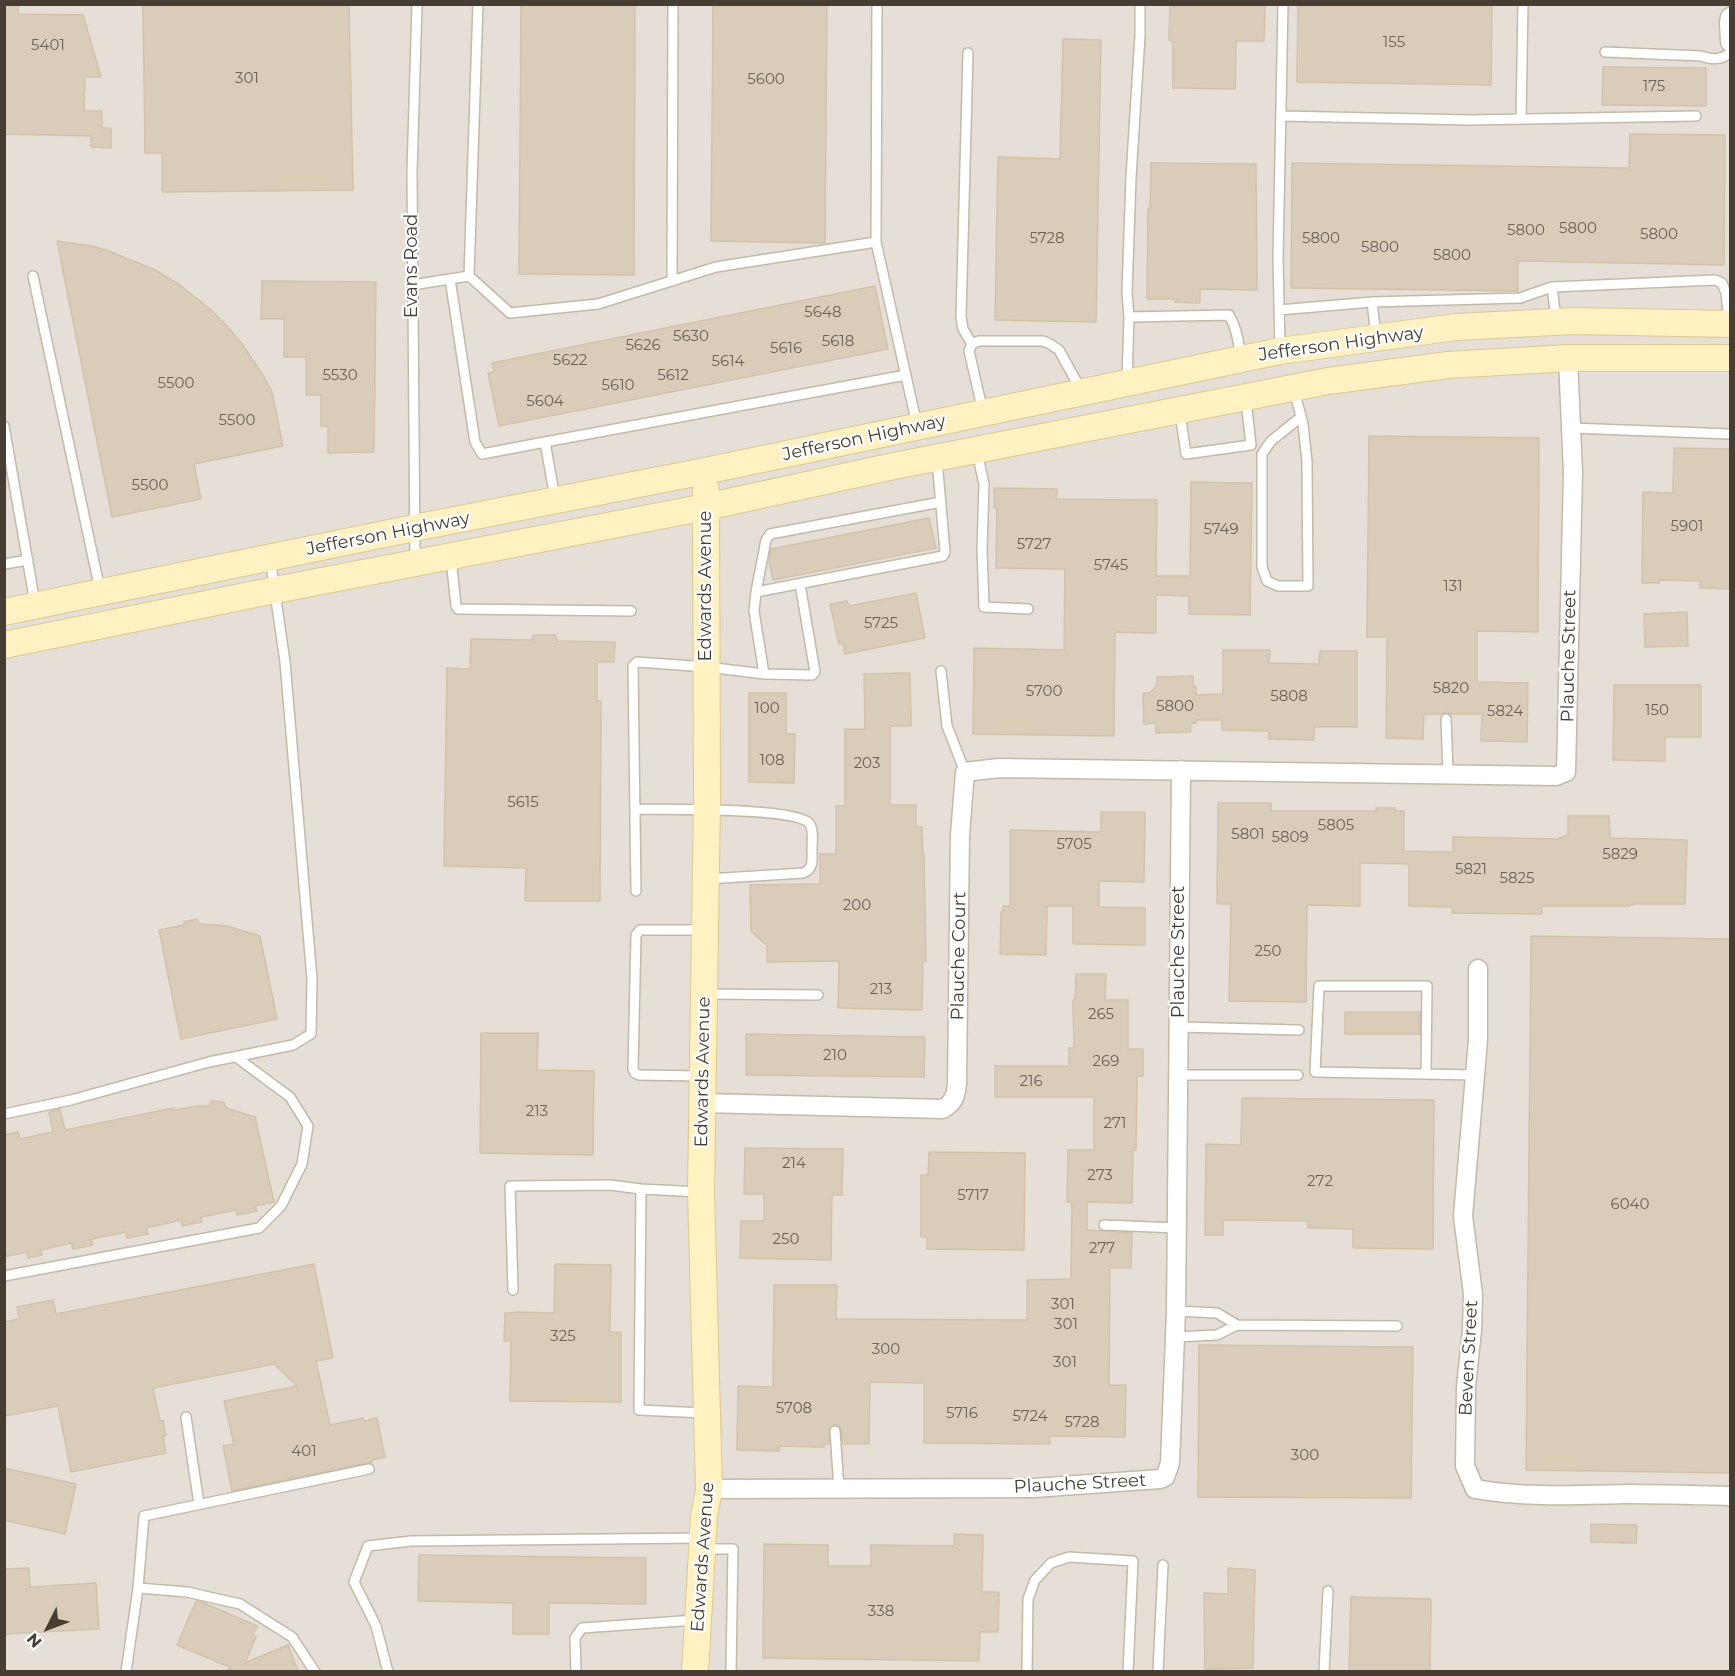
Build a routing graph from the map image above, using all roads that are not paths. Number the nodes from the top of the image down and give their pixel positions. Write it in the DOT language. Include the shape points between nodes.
graph roads {
  1 [pos="417,4"];
  2 [pos="478,4"];
  3 [pos="674,4"];
  4 [pos="877,4"];
  5 [pos="1140,4"];
  6 [pos="1283,4"];
  7 [pos="1523,4"];
  8 [pos="1731,17"];
  9 [pos="1731,42"];
  10 [pos="1605,52"];
  11 [pos="968,53"];
  12 [pos="1731,53"];
  13 [pos="1281,116"];
  14 [pos="1696,116"];
  15 [pos="1521,119"];
  16 [pos="876,242"];
  17 [pos="33,276"];
  18 [pos="469,276"];
  19 [pos="450,279"];
  20 [pos="672,281"];
  21 [pos="412,285"];
  22 [pos="1552,287"];
  23 [pos="1372,302"];
  24 [pos="1279,310"];
  25 [pos="1129,317"];
  26 [pos="1557,322"];
  27 [pos="1730,324"];
  28 [pos="1377,338"];
  29 [pos="972,344"];
  30 [pos="1280,351"];
  31 [pos="1568,358"];
  32 [pos="1731,358"];
  33 [pos="1240,359"];
  34 [pos="906,375"];
  35 [pos="1126,382"];
  36 [pos="1293,388"];
  37 [pos="1083,392"];
  38 [pos="1246,397"];
  39 [pos="1180,410"];
  40 [pos="983,414"];
  41 [pos="1301,417"];
  42 [pos="4,426"];
  43 [pos="918,427"];
  44 [pos="1571,428"];
  45 [pos="1731,434"];
  46 [pos="545,442"];
  47 [pos="977,450"];
  48 [pos="937,458"];
  49 [pos="705,471"];
  50 [pos="555,501"];
  51 [pos="941,502"];
  52 [pos="706,507"];
  53 [pos="414,528"];
  54 [pos="451,557"];
  55 [pos="270,558"];
  56 [pos="28,560"];
  57 [pos="4,564"];
  58 [pos="415,564"];
  59 [pos="800,584"];
  60 [pos="275,590"];
  61 [pos="100,592"];
  62 [pos="756,592"];
  63 [pos="36,606"];
  64 [pos="1028,609"];
  65 [pos="631,611"];
  66 [pos="4,612"];
  67 [pos="4,645"];
  68 [pos="707,667"];
  69 [pos="941,671"];
  70 [pos="764,674"];
  71 [pos="1446,719"];
  72 [pos="1181,770"];
  73 [pos="965,772"];
  74 [pos="1448,774"];
  75 [pos="635,809"];
  76 [pos="707,811"];
  77 [pos="706,879"];
  78 [pos="636,891"];
  79 [pos="706,930"];
  80 [pos="1478,969"];
  81 [pos="705,994"];
  82 [pos="818,994"];
  83 [pos="1179,1028"];
  84 [pos="1299,1030"];
  85 [pos="236,1056"];
  86 [pos="1426,1074"];
  87 [pos="1179,1075"];
  88 [pos="1298,1075"];
  89 [pos="1476,1075"];
  90 [pos="703,1076"];
  91 [pos="702,1103"];
  92 [pos="4,1114"];
  93 [pos="641,1189"];
  94 [pos="701,1192"];
  95 [pos="1104,1225"];
  96 [pos="1177,1228"];
  97 [pos="4,1276"];
  98 [pos="513,1290"];
  99 [pos="1176,1311"];
  100 [pos="1237,1325"];
  101 [pos="1397,1326"];
  102 [pos="1175,1337"];
  103 [pos="707,1413"];
  104 [pos="186,1417"];
  105 [pos="835,1431"];
  106 [pos="369,1469"];
  107 [pos="839,1488"];
  108 [pos="709,1489"];
  109 [pos="1731,1496"];
  110 [pos="199,1504"];
  111 [pos="703,1544"];
  112 [pos="1163,1565"];
  113 [pos="138,1588"];
  114 [pos="1328,1591"];
  115 [pos="698,1619"];
  116 [pos="126,1671"];
  117 [pos="315,1671"];
  118 [pos="388,1671"];
  119 [pos="576,1671"];
  120 [pos="695,1671"];
  121 [pos="731,1671"];
  122 [pos="1027,1671"];
  123 [pos="1128,1671"];
  124 [pos="1158,1671"];
  125 [pos="1323,1671"];
  1 -- 21 [label="lane, Evans Road"];
  2 -- 18 [label="lane"];
  3 -- 20 [label="lane"];
  4 -- 16 [label="lane"];
  5 -- 25 [label="lane"];
  6 -- 13 [label="lane"];
  7 -- 15 [label="lane"];
  8 -- 9 [label="street"];
  10 -- 12 [label="lane" via="1701,56 1712,60"];
  11 -- 29 [label="lane" via="961,317"];
  13 -- 15 [label="lane"];
  13 -- 24 [label="lane"];
  14 -- 15 [label="lane"];
  16 -- 20 [label="lane" via="716,267"];
  16 -- 34 [label="lane"];
  17 -- 61 [label="lane"];
  18 -- 19 [label="lane"];
  18 -- 20 [label="lane" via="510,313 598,304"];
  19 -- 21 [label="lane"];
  19 -- 46 [label="lane" via="478,448 482,454"];
  21 -- 53 [label="lane, Evans Road"];
  22 -- 23 [label="lane" via="1520,298"];
  22 -- 26 [label="lane"];
  22 -- 27 [label="lane" via="1715,280 1726,293"];
  23 -- 24 [label="lane"];
  23 -- 28 [label="lane"];
  24 -- 30 [label="lane"];
  25 -- 33 [label="lane" via="1229,315 1238,336"];
  25 -- 35 [label="lane"];
  26 -- 27 [label="main road, Jefferson Highway"];
  26 -- 28 [label="main road, Jefferson Highway" via="1456,327"];
  28 -- 30 [label="main road, Jefferson Highway"];
  29 -- 37 [label="lane" via="1043,341 1059,350"];
  29 -- 40 [label="lane" via="969,351"];
  30 -- 33 [label="main road, Jefferson Highway"];
  31 -- 32 [label="main road, Jefferson Highway"];
  31 -- 36 [label="main road, Jefferson Highway" via="1448,365"];
  31 -- 44 [label="street, Plauche Street"];
  33 -- 35 [label="main road, Jefferson Highway"];
  34 -- 43 [label="lane"];
  34 -- 46 [label="lane"];
  35 -- 37 [label="main road, Jefferson Highway"];
  36 -- 38 [label="main road, Jefferson Highway"];
  36 -- 41 [label="lane"];
  37 -- 40 [label="main road, Jefferson Highway"];
  38 -- 39 [label="main road, Jefferson Highway"];
  38 -- 39 [label="lane" via="1251,445 1186,454"];
  39 -- 47 [label="main road, Jefferson Highway"];
  40 -- 43 [label="main road, Jefferson Highway"];
  41 -- 41 [label="lane" via="1307,462 1308,586 1278,586 1267,581 1262,567 1262,454 1271,441"];
  42 -- 56 [label="lane"];
  43 -- 49 [label="main road, Jefferson Highway"];
  44 -- 45 [label="lane"];
  44 -- 74 [label="street, Plauche Street" via="1566,772 1556,776"];
  46 -- 50 [label="lane"];
  47 -- 48 [label="main road, Jefferson Highway"];
  47 -- 64 [label="lane" via="984,484 984,607"];
  48 -- 51 [label="lane"];
  48 -- 52 [label="main road, Jefferson Highway"];
  49 -- 50 [label="main road, Jefferson Highway"];
  49 -- 52 [label="main road, Edwards Avenue"];
  50 -- 53 [label="main road, Jefferson Highway"];
  51 -- 59 [label="lane" via="943,556"];
  51 -- 62 [label="lane" via="770,534"];
  52 -- 54 [label="main road, Jefferson Highway"];
  52 -- 68 [label="main road, Edwards Avenue"];
  53 -- 55 [label="main road, Jefferson Highway"];
  53 -- 58 [label="lane, Evans Road"];
  54 -- 58 [label="main road, Jefferson Highway"];
  54 -- 65 [label="lane" via="458,609"];
  55 -- 60 [label="lane"];
  55 -- 61 [label="main road, Jefferson Highway"];
  56 -- 57 [label="lane"];
  56 -- 63 [label="lane"];
  58 -- 60 [label="main road, Jefferson Highway"];
  59 -- 62 [label="lane"];
  59 -- 70 [label="lane" via="815,672"];
  60 -- 67 [label="main road, Jefferson Highway"];
  60 -- 85 [label="lane" via="285,662 311,968 311,1034 292,1045"];
  61 -- 63 [label="main road, Jefferson Highway"];
  62 -- 70 [label="lane" via="754,611"];
  63 -- 66 [label="main road, Jefferson Highway"];
  68 -- 70 [label="lane"];
  68 -- 75 [label="lane" via="637,662 633,666"];
  68 -- 76 [label="main road, Edwards Avenue"];
  69 -- 73 [label="lane" via="947,726"];
  71 -- 74 [label="lane"];
  72 -- 73 [label="street" via="999,768"];
  72 -- 74 [label="street, Plauche Street"];
  72 -- 83 [label="street, Plauche Street"];
  73 -- 91 [label="street, Plauche Court" via="960,835 957,1083 951,1104 943,1109"];
  75 -- 76 [label="lane"];
  75 -- 78 [label="lane"];
  76 -- 77 [label="main road, Edwards Avenue"];
  76 -- 77 [label="lane" via="768,813 802,819 812,830 812,866 803,873"];
  77 -- 79 [label="main road, Edwards Avenue"];
  79 -- 81 [label="main road, Edwards Avenue"];
  79 -- 90 [label="lane" via="640,930 636,935 633,1069 639,1075"];
  80 -- 89 [label="street, Beven Street"];
  81 -- 82 [label="lane"];
  81 -- 90 [label="main road, Edwards Avenue"];
  83 -- 84 [label="lane"];
  83 -- 87 [label="street, Plauche Street"];
  85 -- 92 [label="lane"];
  85 -- 97 [label="lane" via="290,1097 308,1126 302,1164 281,1206 259,1228"];
  86 -- 86 [label="lane" via="1315,1072 1319,986 1427,986"];
  86 -- 89 [label="lane"];
  87 -- 88 [label="lane"];
  87 -- 96 [label="street, Plauche Street"];
  89 -- 109 [label="street, Beven Street" via="1463,1216 1473,1294 1465,1466 1475,1490 1499,1494"];
  90 -- 91 [label="main road, Edwards Avenue"];
  91 -- 94 [label="main road, Edwards Avenue"];
  93 -- 94 [label="lane"];
  93 -- 98 [label="lane" via="600,1185 510,1186"];
  93 -- 103 [label="lane" via="639,1410"];
  94 -- 103 [label="main road, Edwards Avenue"];
  95 -- 96 [label="lane"];
  96 -- 99 [label="street, Plauche Street"];
  99 -- 100 [label="lane" via="1217,1313"];
  99 -- 102 [label="street, Plauche Street"];
  100 -- 101 [label="lane"];
  100 -- 102 [label="lane" via="1217,1335"];
  102 -- 107 [label="street, Plauche Street" via="1170,1463 1165,1477 1034,1488"];
  103 -- 108 [label="main road, Edwards Avenue"];
  104 -- 110 [label="lane"];
  105 -- 107 [label="lane"];
  106 -- 110 [label="lane"];
  107 -- 108 [label="street, Plauche Street"];
  108 -- 111 [label="main road, Edwards Avenue"];
  110 -- 113 [label="lane" via="144,1516"];
  111 -- 115 [label="main road, Edwards Avenue"];
  111 -- 118 [label="lane" via="411,1541 368,1546 354,1582 376,1626"];
  111 -- 121 [label="lane" via="733,1549"];
  112 -- 124 [label="lane"];
  113 -- 116 [label="lane"];
  113 -- 117 [label="lane" via="187,1592 240,1604 292,1637"];
  114 -- 125 [label="lane"];
  115 -- 119 [label="lane" via="582,1628 575,1638"];
  115 -- 120 [label="main road, Edwards Avenue"];
  122 -- 123 [label="lane" via="1028,1599 1035,1580 1051,1563 1069,1557 1133,1561"];
}
